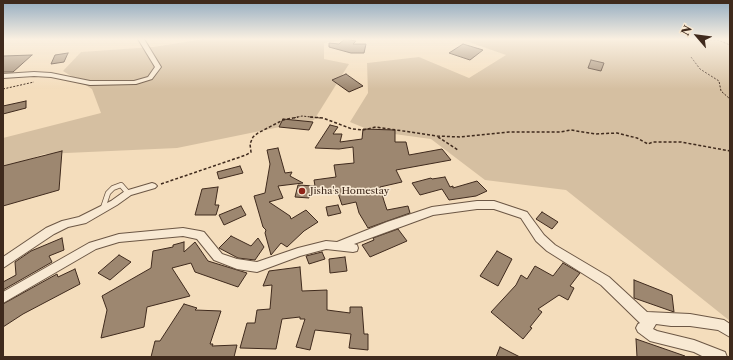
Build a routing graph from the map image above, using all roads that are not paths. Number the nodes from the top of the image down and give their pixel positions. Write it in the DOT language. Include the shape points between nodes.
graph roads {
  1 [pos="151,56"];
  2 [pos="3,76"];
  3 [pos="152,186"];
  4 [pos="338,246"];
  5 [pos="353,248"];
  6 [pos="3,263"];
  7 [pos="3,298"];
  8 [pos="650,324"];
  9 [pos="730,331"];
  10 [pos="720,357"];
  1 -- 2 [label="street" via="158,67 150,78 134,83 90,83 34,74"];
  3 -- 6 [label="street" via="128,193 82,220 50,231"];
  4 -- 5 [label="street"];
  4 -- 7 [label="street" via="313,248 257,267 237,264 218,257 200,235 184,232 119,238 93,246"];
  4 -- 8 [label="street" via="432,211 494,205 524,215 540,238 551,248 605,281"];
  8 -- 9 [label="street" via="647,318 649,317 690,320 720,324"];
  8 -- 10 [label="street" via="642,328 654,337 694,346"];
}
